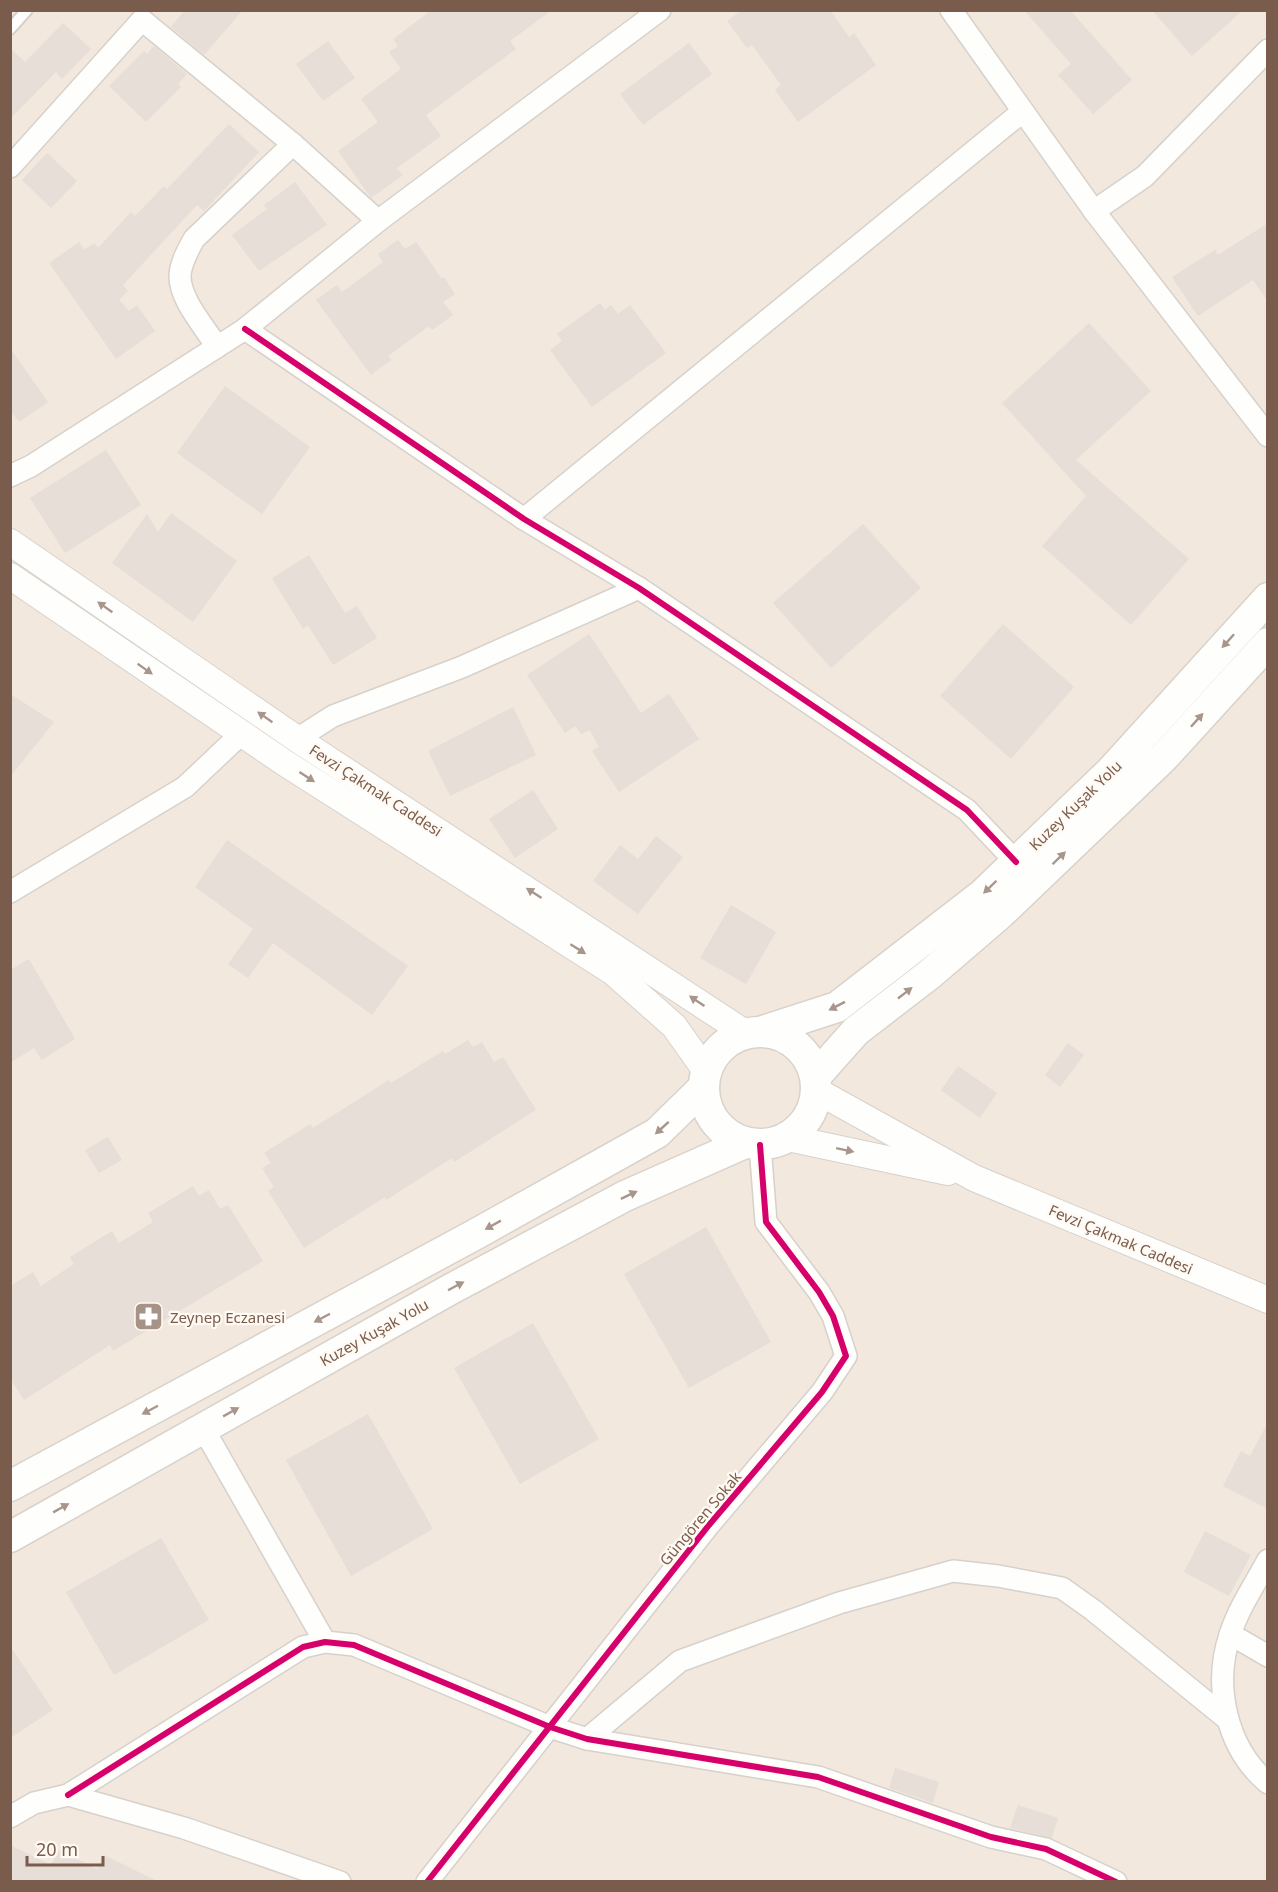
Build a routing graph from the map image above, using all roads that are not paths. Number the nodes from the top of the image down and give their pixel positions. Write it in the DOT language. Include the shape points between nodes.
graph roads {
  1 [pos="27,10"];
  2 [pos="660,10"];
  3 [pos="951,10"];
  4 [pos="147,15"];
  5 [pos="10,29"];
  6 [pos="1268,50"];
  7 [pos="1022,112"];
  8 [pos="293,144"];
  9 [pos="10,167"];
  10 [pos="1094,211"];
  11 [pos="378,221"];
  12 [pos="245,329"];
  13 [pos="217,347"];
  14 [pos="1268,436"];
  15 [pos="10,476"];
  16 [pos="524,519"];
  17 [pos="10,542"];
  18 [pos="10,576"];
  19 [pos="639,588"];
  20 [pos="1268,598"];
  21 [pos="1268,643"];
  22 [pos="241,734"];
  23 [pos="297,739"];
  24 [pos="1016,862"];
  25 [pos="10,892"];
  26 [pos="754,1032"];
  27 [pos="705,1079"];
  28 [pos="817,1084"];
  29 [pos="788,1138"];
  30 [pos="752,1144"];
  31 [pos="974,1178"];
  32 [pos="1268,1300"];
  33 [pos="203,1428"];
  34 [pos="10,1486"];
  35 [pos="10,1537"];
  36 [pos="1268,1560"];
  37 [pos="1230,1634"];
  38 [pos="325,1642"];
  39 [pos="1268,1656"];
  40 [pos="1226,1718"];
  41 [pos="550,1727"];
  42 [pos="587,1739"];
  43 [pos="1268,1783"];
  44 [pos="68,1795"];
  45 [pos="10,1817"];
  46 [pos="340,1881"];
  47 [pos="427,1881"];
  48 [pos="1116,1881"];
  1 -- 5 [label="lane"];
  2 -- 11 [label="street"];
  3 -- 7 [label="street"];
  4 -- 8 [label="street"];
  4 -- 9 [label="street"];
  6 -- 10 [label="street" via="1145,176"];
  7 -- 10 [label="street"];
  7 -- 16 [label="street"];
  8 -- 11 [label="street"];
  8 -- 13 [label="street" via="194,239 185,255 180,276 187,299"];
  10 -- 14 [label="street"];
  11 -- 12 [label="street"];
  12 -- 13 [label="street"];
  12 -- 16 [label="street"];
  13 -- 15 [label="street" via="32,466"];
  16 -- 19 [label="street"];
  23 -- 17 [label="street, Fevzi Çakmak Caddesi, one-way"];
  18 -- 22 [label="street, one-way"];
  19 -- 23 [label="street" via="462,667 333,716"];
  19 -- 24 [label="street" via="967,810"];
  20 -- 24 [label="main road, Kuzey Kuşak Yolu, one-way" via="1110,772"];
  28 -- 21 [label="main road, Kuzey Kuşak Yolu, one-way" via="856,1031 1001,913 1155,766"];
  22 -- 25 [label="street" via="185,787"];
  22 -- 27 [label="street, one-way" via="622,978 674,1026"];
  26 -- 23 [label="street, Fevzi Çakmak Caddesi, one-way"];
  24 -- 26 [label="main road, Kuzey Kuşak Yolu, one-way" via="983,894 837,1007"];
  26 -- 27 [label="main road" via="721,1048"];
  26 -- 28 [label="main road" via="781,1035 797,1044 809,1058"];
  27 -- 30 [label="main road" via="708,1111 713,1118 723,1131"];
  27 -- 34 [label="main road, one-way" via="657,1133"];
  28 -- 29 [label="main road" via="809,1119"];
  28 -- 31 [label="street"];
  29 -- 30 [label="main road"];
  29 -- 31 [label="street, one-way"];
  33 -- 30 [label="main road, Kuzey Kuşak Yolu, one-way" via="625,1196"];
  30 -- 41 [label="street, Güngören Sokak" via="766,1222 834,1316 846,1356 822,1392 709,1525"];
  31 -- 32 [label="street, Fevzi Çakmak Caddesi"];
  35 -- 33 [label="main road, Kuzey Kuşak Yolu, one-way"];
  33 -- 38 [label="street"];
  36 -- 37 [label="street"];
  37 -- 39 [label="street"];
  37 -- 40 [label="street" via="1222,1674"];
  38 -- 41 [label="street" via="354,1645"];
  38 -- 44 [label="street" via="303,1647"];
  40 -- 42 [label="street" via="1062,1588 953,1571 838,1603 680,1661"];
  40 -- 43 [label="street" via="1256,1773"];
  41 -- 42 [label="street"];
  41 -- 47 [label="street, Güngören Sokak"];
  42 -- 48 [label="street" via="818,1777 991,1837 1046,1849"];
  44 -- 45 [label="street" via="34,1803"];
  44 -- 46 [label="street" via="184,1828"];
}
